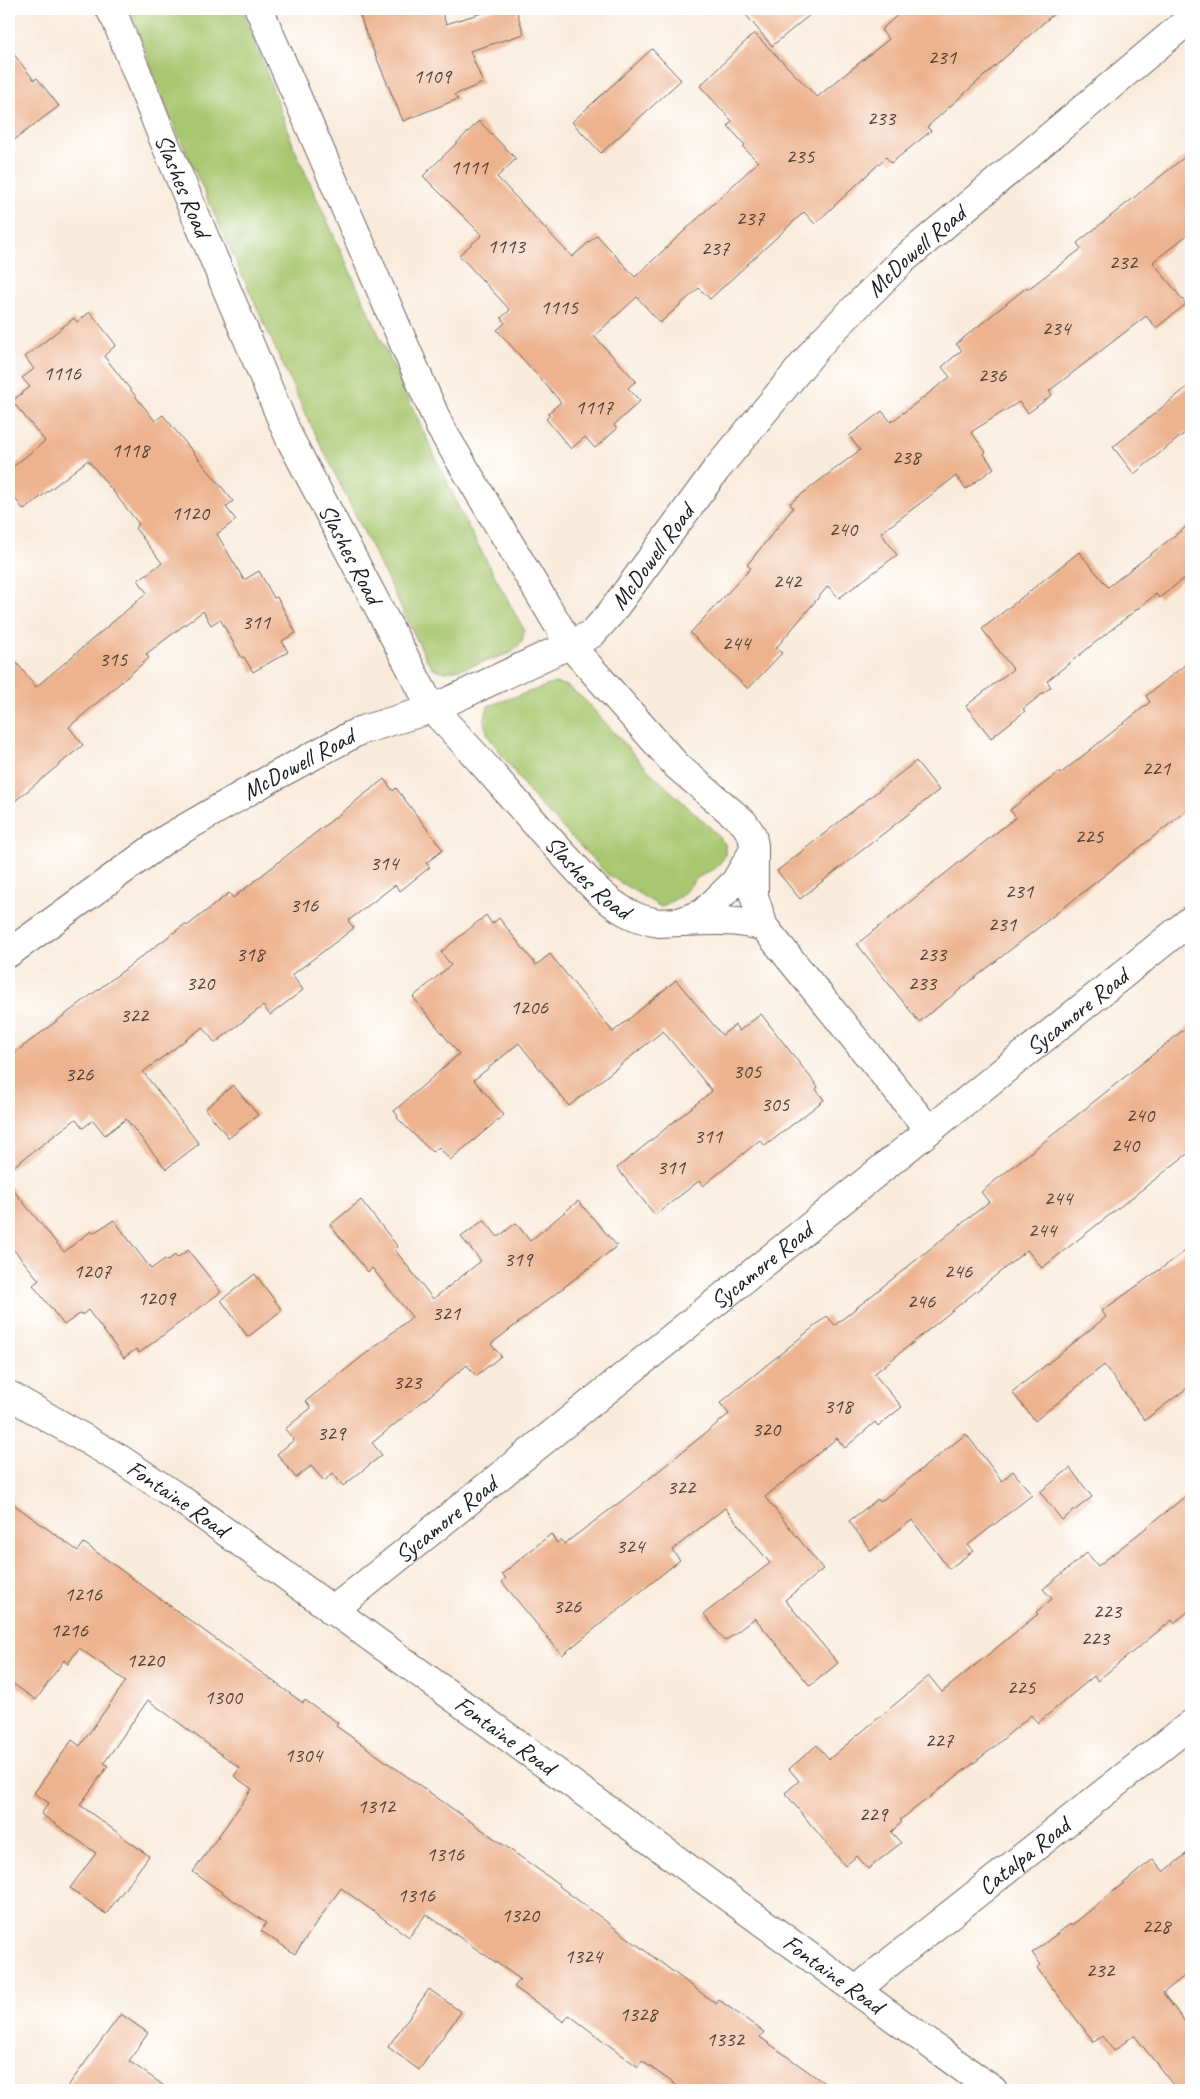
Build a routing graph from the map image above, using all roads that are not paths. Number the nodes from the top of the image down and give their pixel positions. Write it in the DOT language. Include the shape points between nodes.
graph roads {
  1 [pos="110,9"];
  2 [pos="259,9"];
  3 [pos="1191,18"];
  4 [pos="570,645"];
  5 [pos="432,709"];
  6 [pos="754,850"];
  7 [pos="1191,920"];
  8 [pos="678,922"];
  9 [pos="764,927"];
  10 [pos="9,953"];
  11 [pos="929,1130"];
  12 [pos="9,1395"];
  13 [pos="332,1611"];
  14 [pos="1191,1724"];
  15 [pos="857,1990"];
  16 [pos="993,2090"];
  1 -- 5 [label="street, Slashes Road" via="290,437"];
  2 -- 4 [label="street" via="440,427"];
  3 -- 4 [label="street, McDowell Road" via="903,260 831,332 716,470 610,614 592,634"];
  4 -- 5 [label="street, McDowell Road"];
  4 -- 6 [label="street" via="676,766 744,823 752,835"];
  5 -- 8 [label="street, Slashes Road" via="596,890 625,912 647,921"];
  5 -- 10 [label="street, McDowell Road" via="359,732 268,780 166,839"];
  6 -- 8 [label="street" via="735,882 703,914"];
  6 -- 9 [label="street" via="754,896"];
  7 -- 11 [label="street, Sycamore Road"];
  8 -- 9 [label="street, Slashes Road" via="749,922"];
  9 -- 11 [label="street"];
  11 -- 13 [label="street, Sycamore Road"];
  12 -- 13 [label="street, Fontaine Road" via="120,1459 178,1497"];
  13 -- 15 [label="street, Fontaine Road"];
  14 -- 15 [label="street, Catalpa Road"];
  15 -- 16 [label="street, Fontaine Road"];
}
